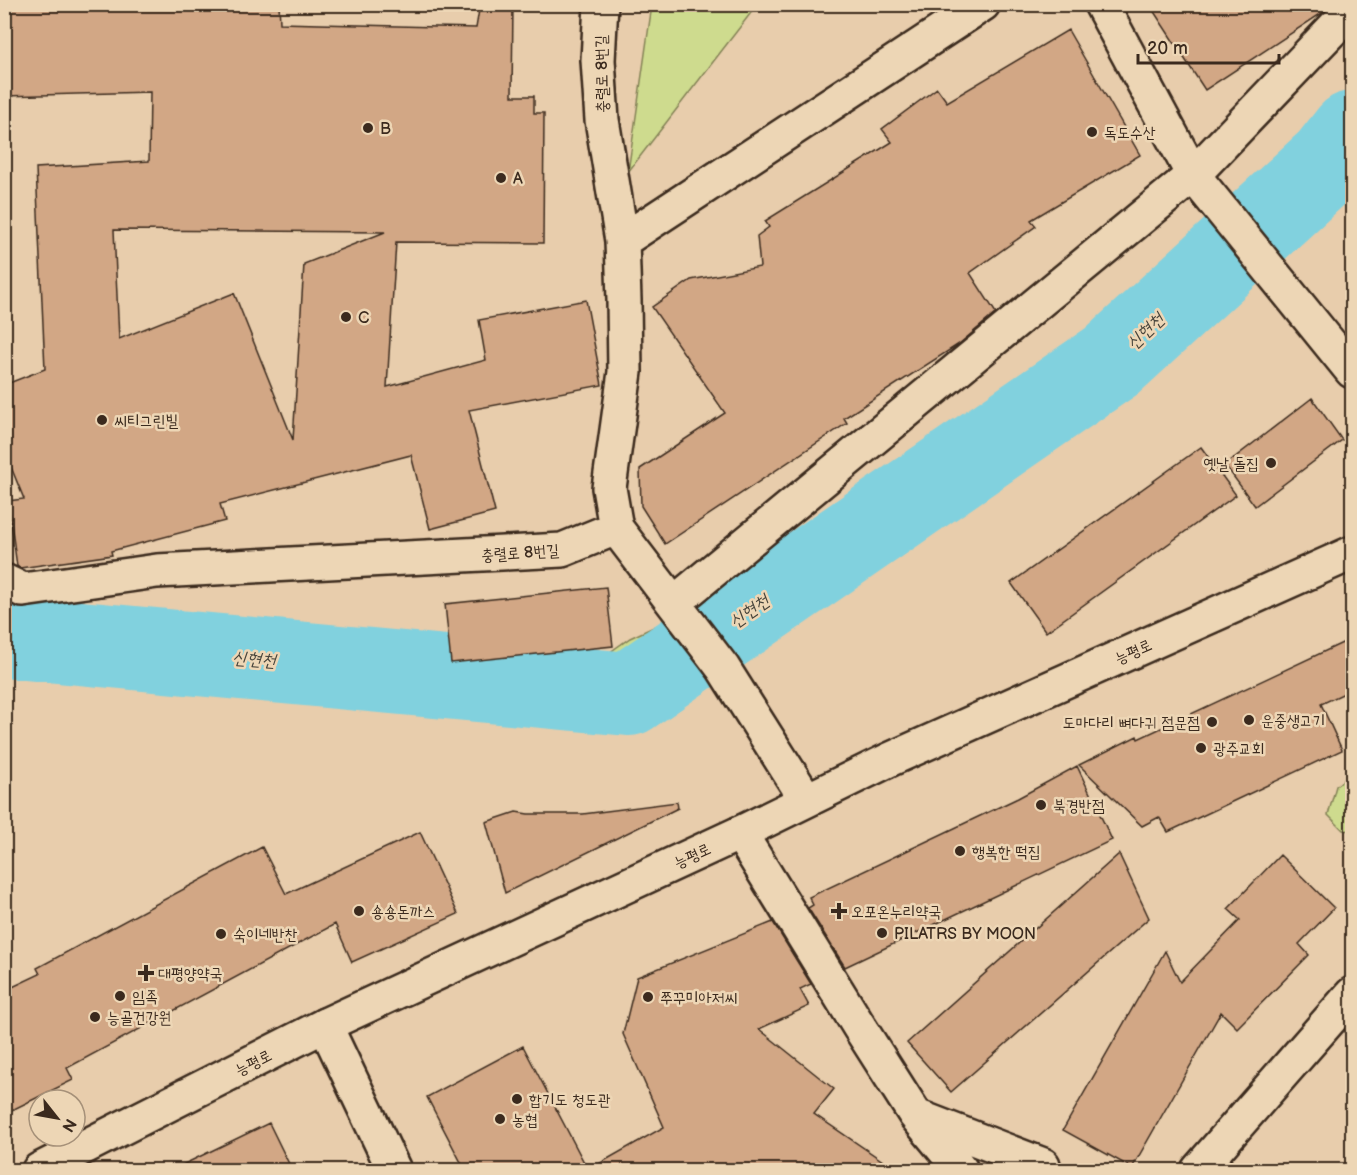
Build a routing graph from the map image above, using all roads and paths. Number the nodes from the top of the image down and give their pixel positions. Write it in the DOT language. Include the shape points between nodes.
graph roads {
  1 [pos="601,4"];
  2 [pos="983,4"];
  3 [pos="1101,4"];
  4 [pos="1353,9"];
  5 [pos="1203,186"];
  6 [pos="622,241"];
  7 [pos="1348,364"];
  8 [pos="616,528"];
  9 [pos="1353,553"];
  10 [pos="4,581"];
  11 [pos="679,610"];
  12 [pos="806,799"];
  13 [pos="740,833"];
  14 [pos="1353,994"];
  15 [pos="325,1025"];
  16 [pos="916,1116"];
  17 [pos="1043,1164"];
  18 [pos="39,1170"];
  19 [pos="394,1170"];
  20 [pos="961,1170"];
  21 [pos="1198,1170"];
  1 -- 6 [label="street, 충렬로 8번길" via="598,60 602,120"];
  2 -- 6 [label="street"];
  3 -- 5 [label="street"];
  4 -- 5 [label="street"];
  5 -- 7 [label="street"];
  5 -- 11 [label="street"];
  6 -- 8 [label="street, 충렬로 8번길" via="625,372 609,488"];
  8 -- 10 [label="street, 충렬로 8번길" via="562,550 157,571 23,590"];
  8 -- 11 [label="street"];
  9 -- 12 [label="street, 능평로"];
  11 -- 12 [label="street" via="723,668"];
  12 -- 13 [label="street, 능평로"];
  13 -- 15 [label="street, 능평로"];
  13 -- 16 [label="street"];
  14 -- 21 [label="street"];
  15 -- 18 [label="street, 능평로"];
  15 -- 19 [label="street"];
  16 -- 17 [label="street"];
  16 -- 20 [label="street"];
}
